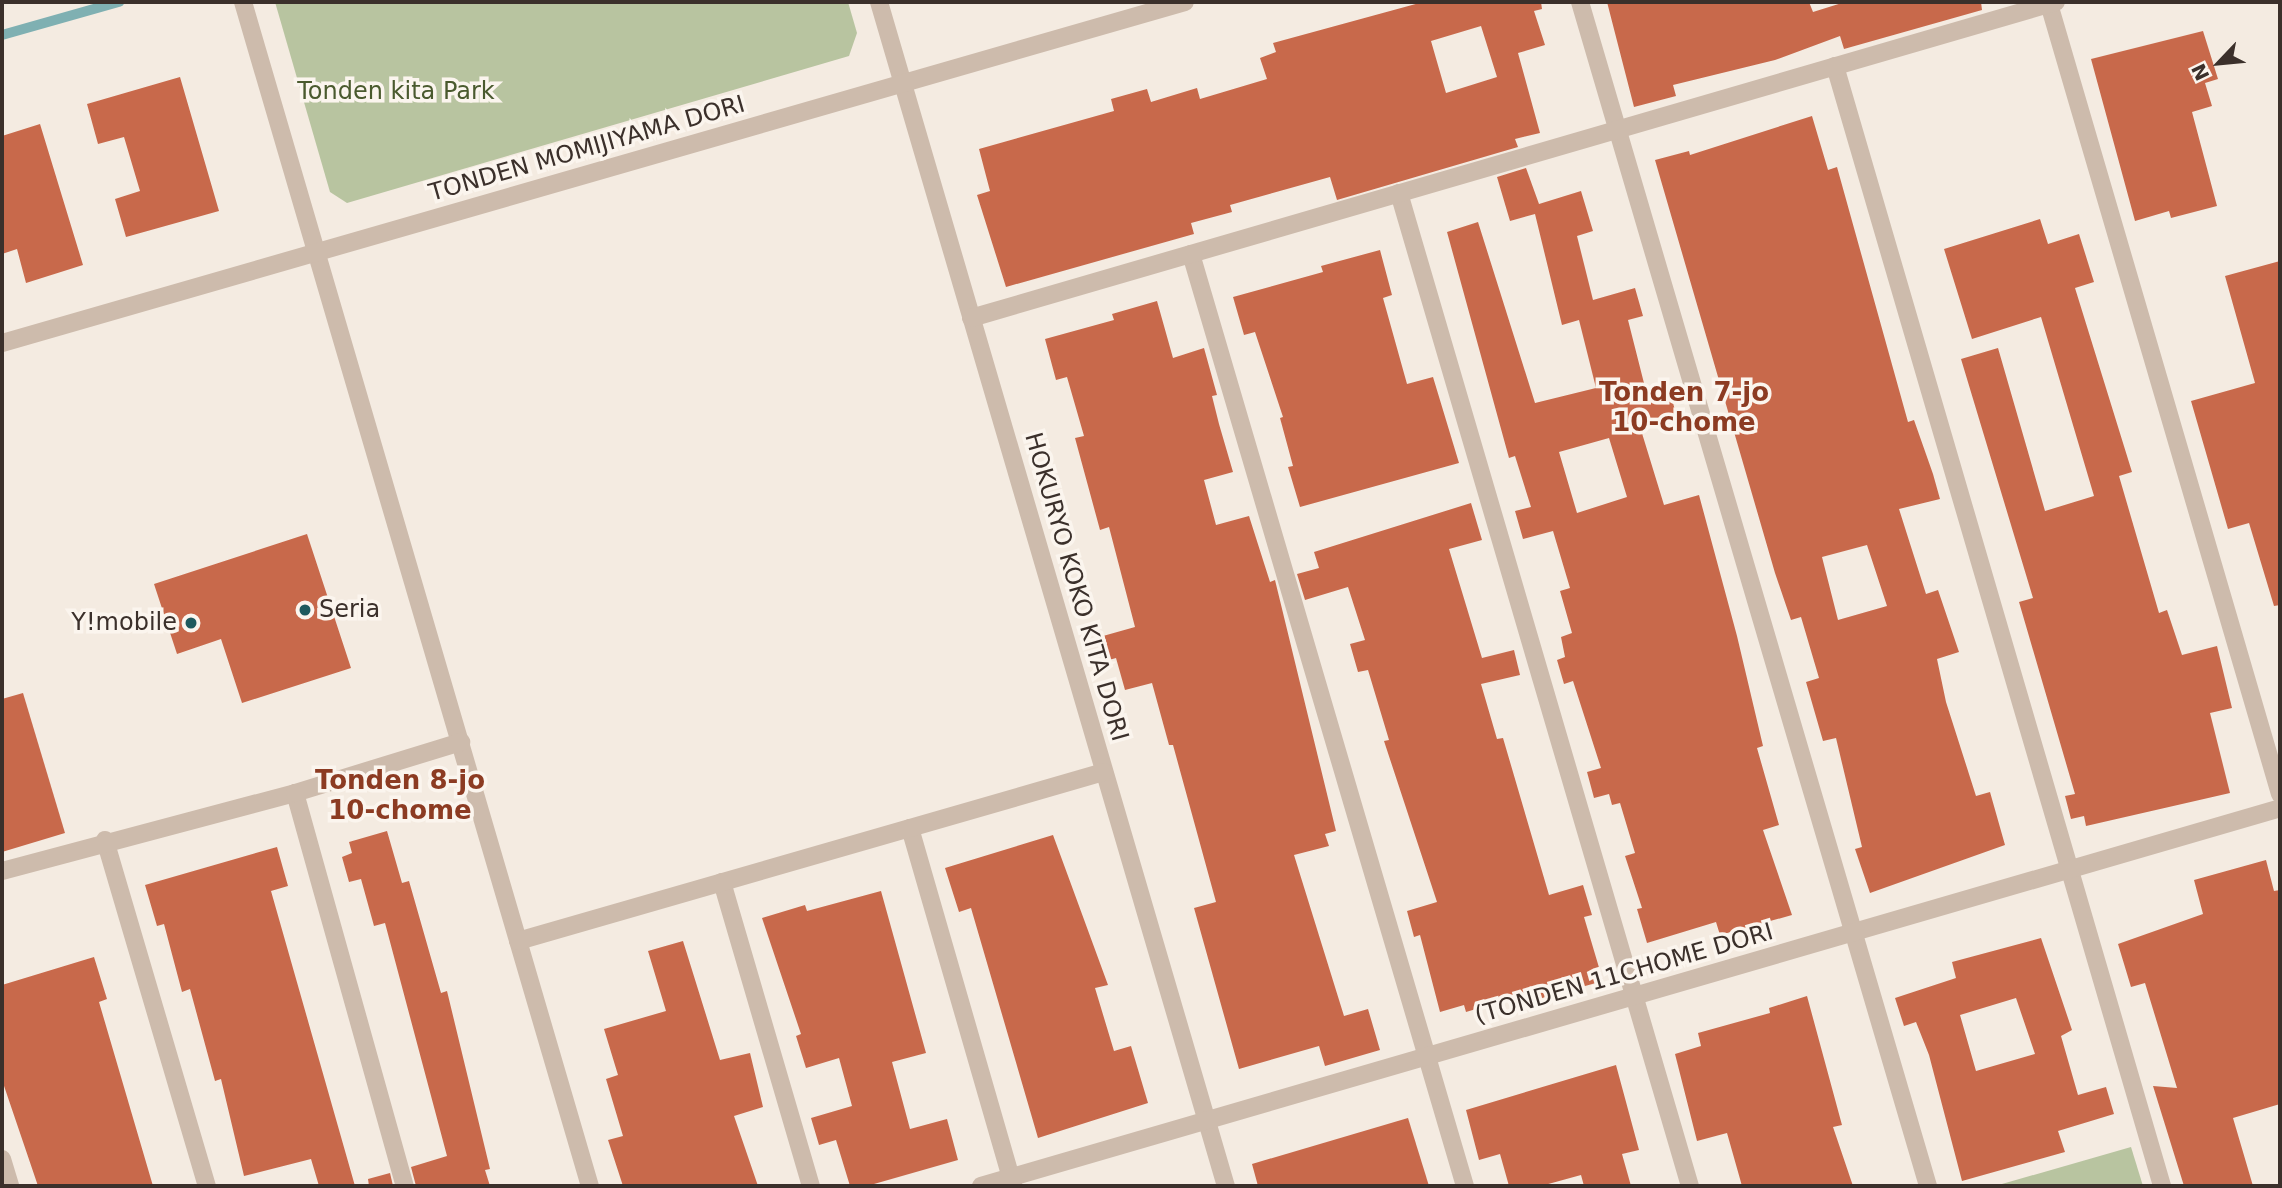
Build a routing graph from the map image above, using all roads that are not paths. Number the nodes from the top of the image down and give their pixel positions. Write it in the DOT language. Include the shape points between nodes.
graph roads {
  1 [pos="879,2"];
  2 [pos="1185,2"];
  3 [pos="1580,2"];
  4 [pos="2052,3"];
  5 [pos="245,9"];
  6 [pos="1835,66"];
  7 [pos="903,83"];
  8 [pos="1617,129"];
  9 [pos="1399,193"];
  10 [pos="316,253"];
  11 [pos="1191,254"];
  12 [pos="971,318"];
  13 [pos="2,343"];
  14 [pos="461,742"];
  15 [pos="1104,772"];
  16 [pos="295,793"];
  17 [pos="2280,794"];
  18 [pos="2280,808"];
  19 [pos="910,828"];
  20 [pos="105,840"];
  21 [pos="2070,869"];
  22 [pos="2,871"];
  23 [pos="722,882"];
  24 [pos="1853,933"];
  25 [pos="518,942"];
  26 [pos="1634,996"];
  27 [pos="1427,1057"];
  28 [pos="1206,1121"];
  29 [pos="2,1159"];
  30 [pos="1012,1182"];
  31 [pos="10,1186"];
  32 [pos="207,1186"];
  33 [pos="405,1186"];
  34 [pos="590,1186"];
  35 [pos="811,1186"];
  36 [pos="981,1186"];
  37 [pos="1226,1186"];
  38 [pos="1465,1186"];
  39 [pos="1690,1186"];
  40 [pos="1928,1186"];
  41 [pos="2162,1186"];
  1 -- 7 [label="street, HOKURYO KOKO KITA DORI"];
  2 -- 7 [label="street, TONDEN MOMIJIYAMA DORI"];
  3 -- 8 [label="street"];
  4 -- 6 [label="street"];
  4 -- 17 [label="street"];
  5 -- 10 [label="street"];
  6 -- 8 [label="street"];
  6 -- 21 [label="street"];
  7 -- 10 [label="street, TONDEN MOMIJIYAMA DORI"];
  7 -- 12 [label="street, HOKURYO KOKO KITA DORI"];
  8 -- 9 [label="street"];
  8 -- 24 [label="street"];
  9 -- 11 [label="street"];
  9 -- 26 [label="street"];
  10 -- 13 [label="street, TONDEN MOMIJIYAMA DORI"];
  10 -- 14 [label="street"];
  11 -- 12 [label="street"];
  11 -- 27 [label="street"];
  12 -- 15 [label="street, HOKURYO KOKO KITA DORI"];
  14 -- 16 [label="street"];
  14 -- 25 [label="street"];
  15 -- 19 [label="street"];
  15 -- 28 [label="street, HOKURYO KOKO KITA DORI"];
  16 -- 20 [label="street"];
  16 -- 33 [label="street"];
  18 -- 21 [label="street, (TONDEN 11CHOME DORI"];
  19 -- 23 [label="street"];
  19 -- 30 [label="street"];
  20 -- 22 [label="street"];
  20 -- 32 [label="street"];
  21 -- 24 [label="street, (TONDEN 11CHOME DORI"];
  21 -- 41 [label="street"];
  23 -- 25 [label="street"];
  23 -- 35 [label="street"];
  24 -- 26 [label="street, (TONDEN 11CHOME DORI"];
  24 -- 40 [label="street"];
  25 -- 34 [label="street"];
  26 -- 27 [label="street, (TONDEN 11CHOME DORI"];
  26 -- 39 [label="street"];
  27 -- 28 [label="street, (TONDEN 11CHOME DORI"];
  27 -- 38 [label="street"];
  28 -- 30 [label="street, (TONDEN 11CHOME DORI"];
  28 -- 37 [label="street, HOKURYO KOKO KITA DORI"];
  29 -- 31 [label="street"];
  30 -- 36 [label="street, (TONDEN 11CHOME DORI"];
}
